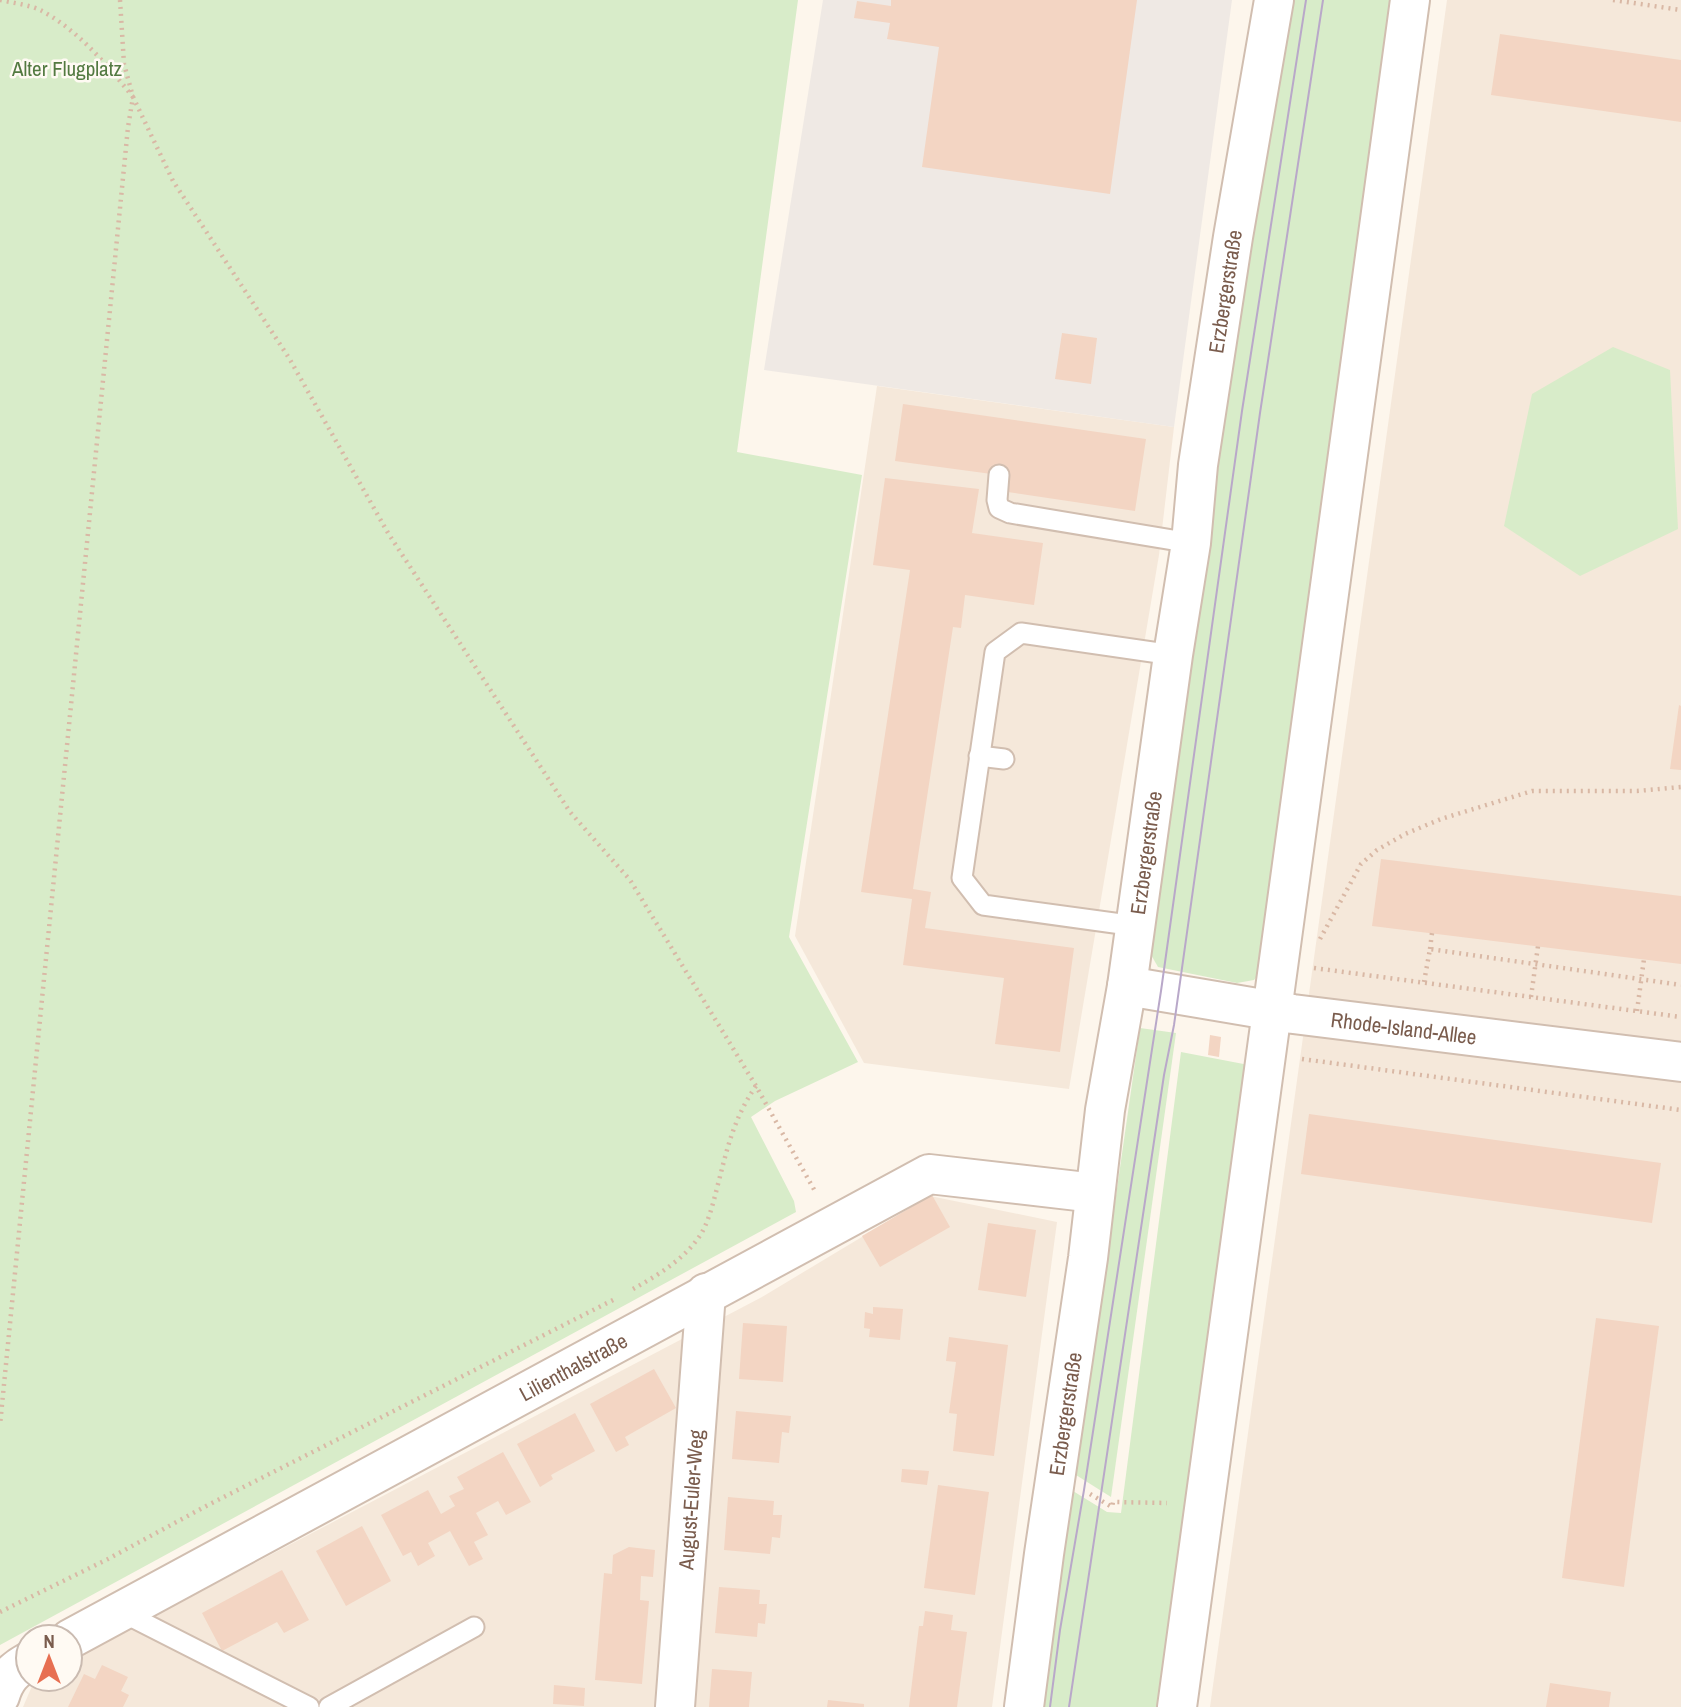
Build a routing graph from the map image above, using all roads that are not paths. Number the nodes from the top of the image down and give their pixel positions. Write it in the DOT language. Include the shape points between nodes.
graph roads {
  1 [pos="1274,0"];
  2 [pos="1410,0"];
  3 [pos="999,475"];
  4 [pos="1191,543"];
  5 [pos="1173,655"];
  6 [pos="979,756"];
  7 [pos="1004,759"];
  8 [pos="1136,926"];
  9 [pos="1127,986"];
  10 [pos="1270,1011"];
  11 [pos="1681,1062"];
  12 [pos="1096,1193"];
  13 [pos="706,1293"];
  14 [pos="122,1612"];
  15 [pos="474,1627"];
  16 [pos="84,1632"];
  17 [pos="14,1670"];
  18 [pos="0,1696"];
  19 [pos="310,1707"];
  20 [pos="328,1707"];
  21 [pos="675,1707"];
  22 [pos="1024,1707"];
  23 [pos="1177,1707"];
  1 -- 4 [label="street, Erzbergerstraße" via="1198,465"];
  2 -- 10 [label="street"];
  3 -- 4 [label="lane" via="999,508 1010,513"];
  4 -- 5 [label="street, Erzbergerstraße"];
  5 -- 6 [label="lane" via="1021,633 995,652"];
  5 -- 8 [label="street, Erzbergerstraße"];
  6 -- 7 [label="lane"];
  6 -- 8 [label="lane" via="962,878 983,905"];
  8 -- 9 [label="street, Erzbergerstraße"];
  9 -- 10 [label="street, Rhode-Island-Allee"];
  9 -- 12 [label="street, Erzbergerstraße"];
  10 -- 11 [label="street, Rhode-Island-Allee"];
  10 -- 23 [label="street"];
  12 -- 13 [label="street, Lilienthalstraße" via="929,1174"];
  12 -- 22 [label="street, Erzbergerstraße"];
  13 -- 14 [label="street, Lilienthalstraße"];
  13 -- 21 [label="street, August-Euler-Weg"];
  14 -- 16 [label="street, Lilienthalstraße"];
  14 -- 19 [label="lane"];
  15 -- 20 [label="lane"];
  17 -- 18 [label="street"];
}
